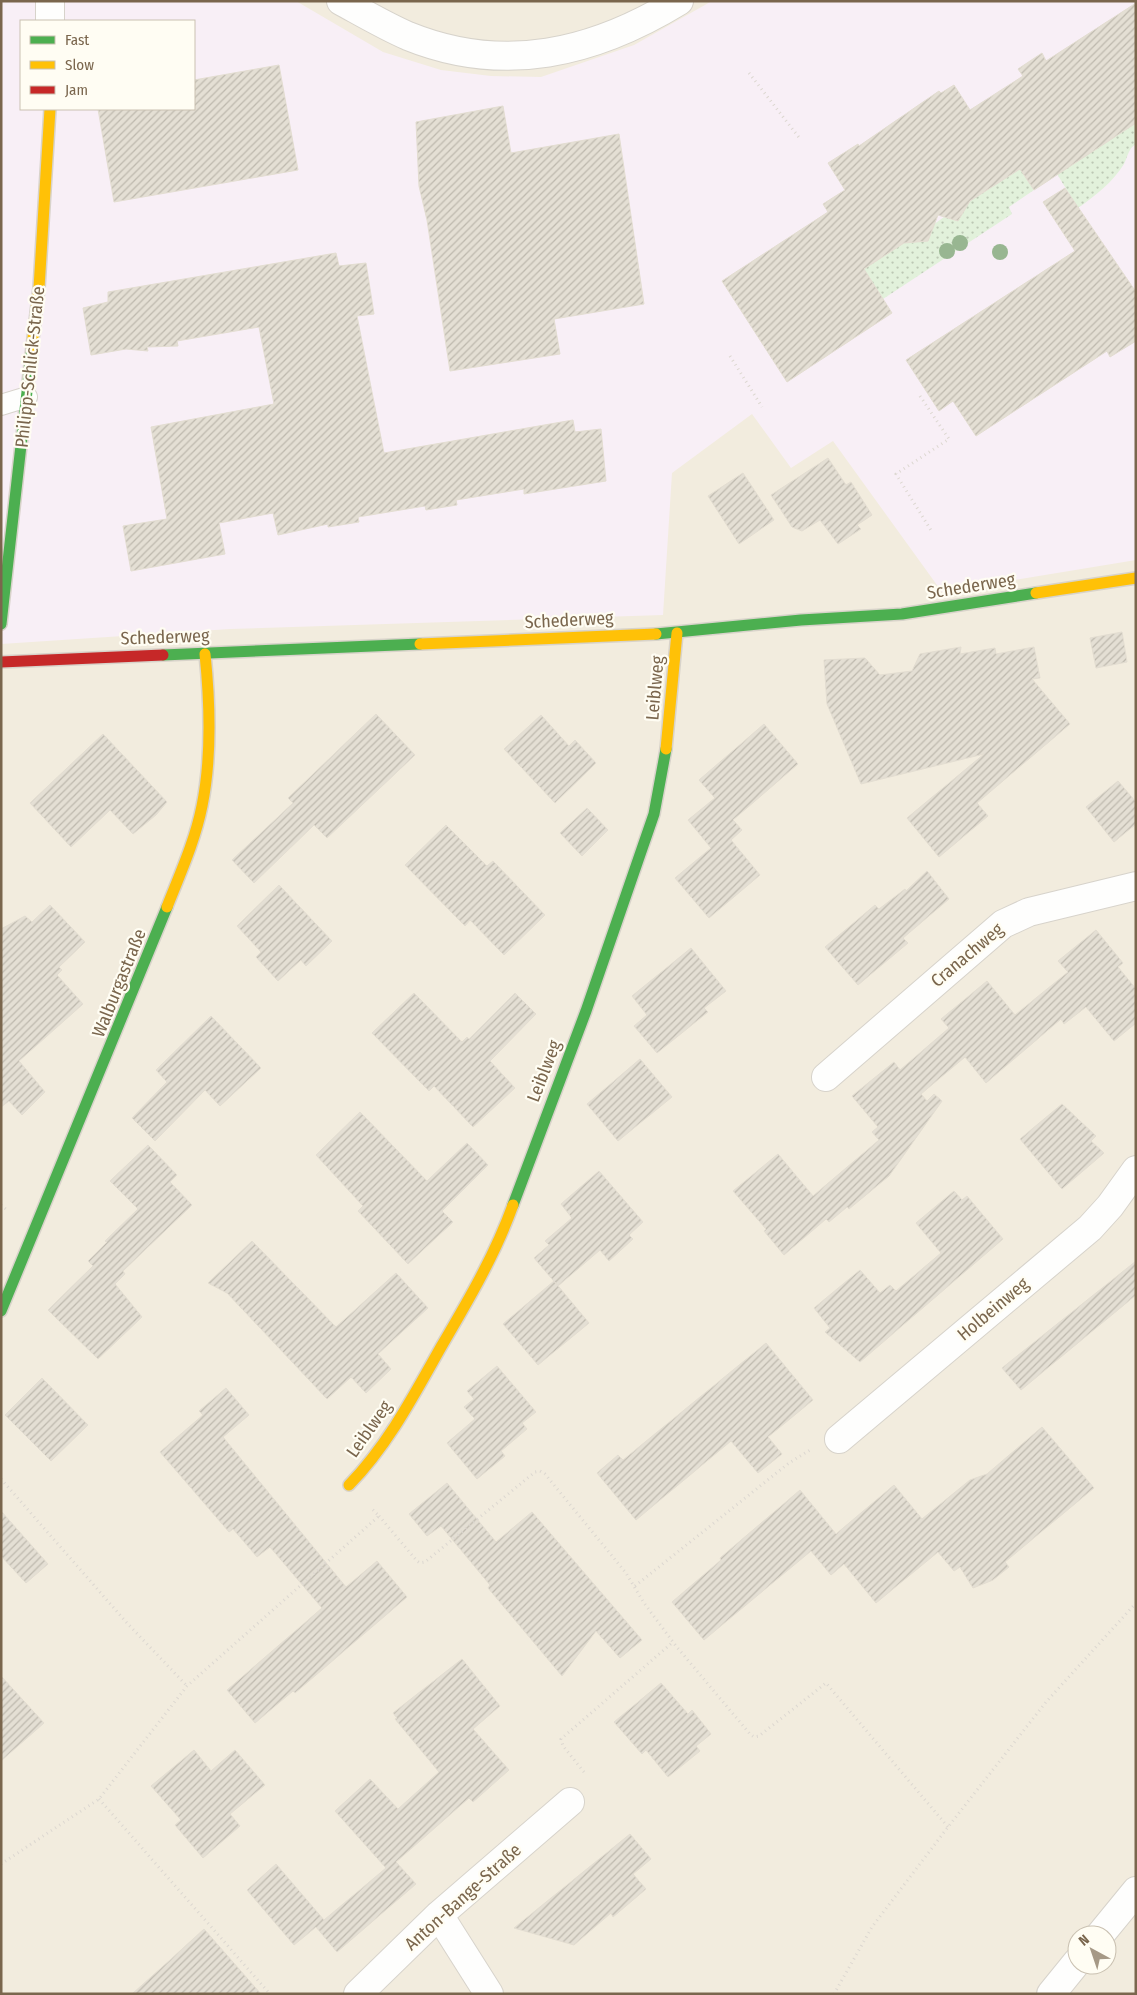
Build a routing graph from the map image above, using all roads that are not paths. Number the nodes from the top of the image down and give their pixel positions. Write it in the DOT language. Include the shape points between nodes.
graph roads {
  1 [pos="50,1"];
  2 [pos="341,1"];
  3 [pos="680,1"];
  4 [pos="50,20"];
  5 [pos="50,110"];
  6 [pos="27,397"];
  7 [pos="1,405"];
  8 [pos="1136,578"];
  9 [pos="1,624"];
  10 [pos="677,633"];
  11 [pos="205,654"];
  12 [pos="1,662"];
  13 [pos="1136,886"];
  14 [pos="826,1077"];
  15 [pos="1136,1170"];
  16 [pos="1,1310"];
  17 [pos="839,1439"];
  18 [pos="349,1485"];
  19 [pos="570,1802"];
  20 [pos="1136,1891"];
  21 [pos="439,1915"];
  22 [pos="1108,1925"];
  23 [pos="1067,1974"];
  24 [pos="358,1994"];
  25 [pos="489,1994"];
  26 [pos="1051,1994"];
  1 -- 4 [label="street"];
  2 -- 3 [label="street" via="388,27 429,43 472,53 534,56 573,48 626,30"];
  5 -- 6 [label="street, Philipp-Schlick-Straße" via="39,288"];
  6 -- 7 [label="lane"];
  6 -- 9 [label="street, Philipp-Schlick-Straße"];
  8 -- 10 [label="street, Schederweg" via="902,614 801,620"];
  10 -- 11 [label="street, Schederweg"];
  10 -- 18 [label="street, Leiblweg" via="666,753 654,814 586,1011 504,1230 406,1409 370,1463"];
  11 -- 12 [label="street, Schederweg"];
  11 -- 16 [label="street, Walburgastraße" via="209,691 207,762 202,806 189,852 148,960"];
  13 -- 14 [label="street, Cranachweg" via="1029,912 1003,924"];
  15 -- 17 [label="street, Holbeinweg" via="1090,1228"];
  19 -- 21 [label="street, Anton-Bange-Straße"];
  20 -- 22 [label="street"];
  21 -- 24 [label="street, Anton-Bange-Straße"];
  21 -- 25 [label="street"];
  23 -- 26 [label="street"];
}
